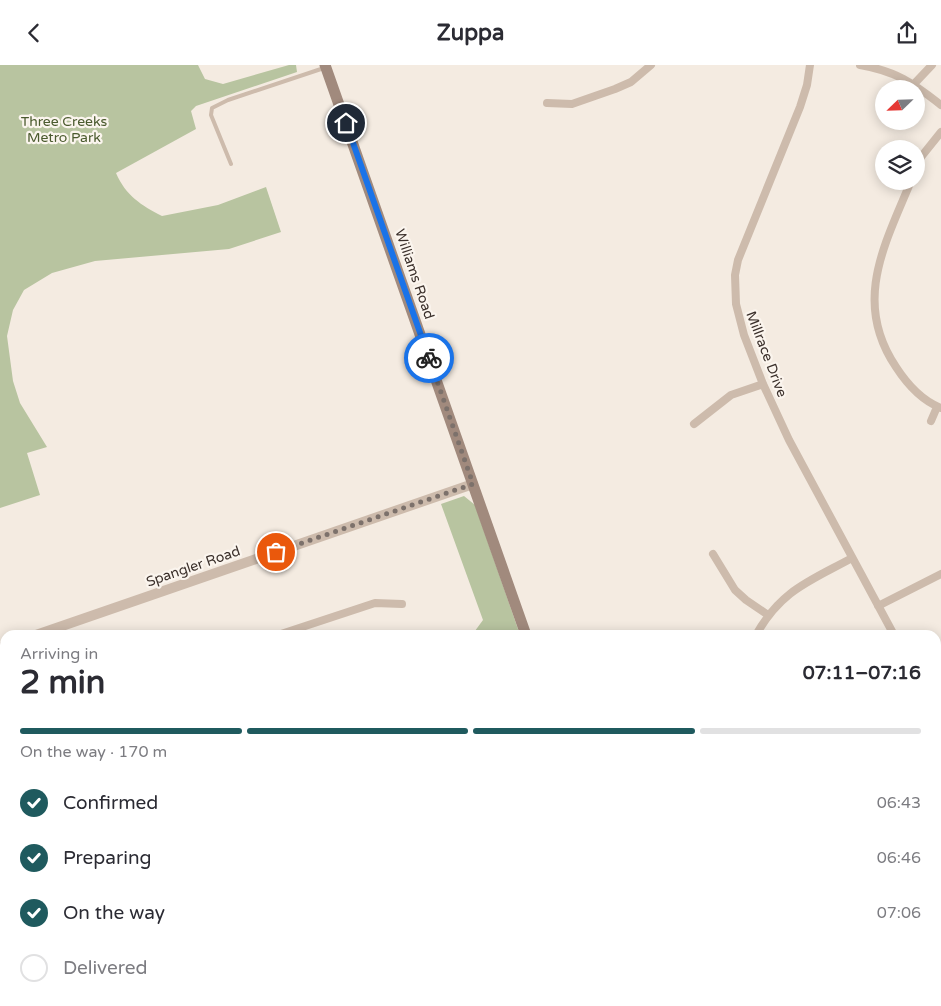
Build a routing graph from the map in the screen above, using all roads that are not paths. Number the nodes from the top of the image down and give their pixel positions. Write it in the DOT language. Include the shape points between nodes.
graph roads {
  1 [pos="651,65"];
  2 [pos="810,65"];
  3 [pos="860,65"];
  4 [pos="932,65"];
  5 [pos="326,66"];
  6 [pos="904,80"];
  7 [pos="918,80"];
  8 [pos="925,93"];
  9 [pos="547,103"];
  10 [pos="941,105"];
  11 [pos="941,131"];
  12 [pos="925,153"];
  13 [pos="231,164"];
  14 [pos="907,190"];
  15 [pos="763,384"];
  16 [pos="939,408"];
  17 [pos="931,421"];
  18 [pos="694,424"];
  19 [pos="473,484"];
  20 [pos="713,554"];
  21 [pos="852,558"];
  22 [pos="941,574"];
  23 [pos="402,604"];
  24 [pos="878,606"];
  25 [pos="768,615"];
  26 [pos="50,630"];
  27 [pos="304,630"];
  28 [pos="524,630"];
  29 [pos="759,630"];
  30 [pos="891,630"];
  1 -- 9 [label="street" via="631,83 615,89 572,104"];
  2 -- 15 [label="street, Millrace Drive" via="800,107 744,243 736,275 739,317"];
  3 -- 6 [label="street" via="881,69"];
  4 -- 7 [label="street"];
  5 -- 13 [label="lane" via="212,108 211,115"];
  5 -- 19 [label="main road, Williams Road"];
  8 -- 10 [label="street"];
  11 -- 12 [label="street"];
  14 -- 16 [label="street" via="881,253 875,305 880,331 891,359 909,383"];
  15 -- 18 [label="street" via="731,395"];
  15 -- 21 [label="street, Millrace Drive"];
  16 -- 17 [label="street"];
  19 -- 26 [label="street, Spangler Road"];
  19 -- 28 [label="main road, Williams Road"];
  20 -- 25 [label="street" via="735,590"];
  21 -- 24 [label="street, Millrace Drive"];
  21 -- 25 [label="street" via="796,588"];
  22 -- 24 [label="street"];
  23 -- 27 [label="street" via="375,603"];
  24 -- 30 [label="street, Millrace Drive"];
  25 -- 29 [label="street"];
}
